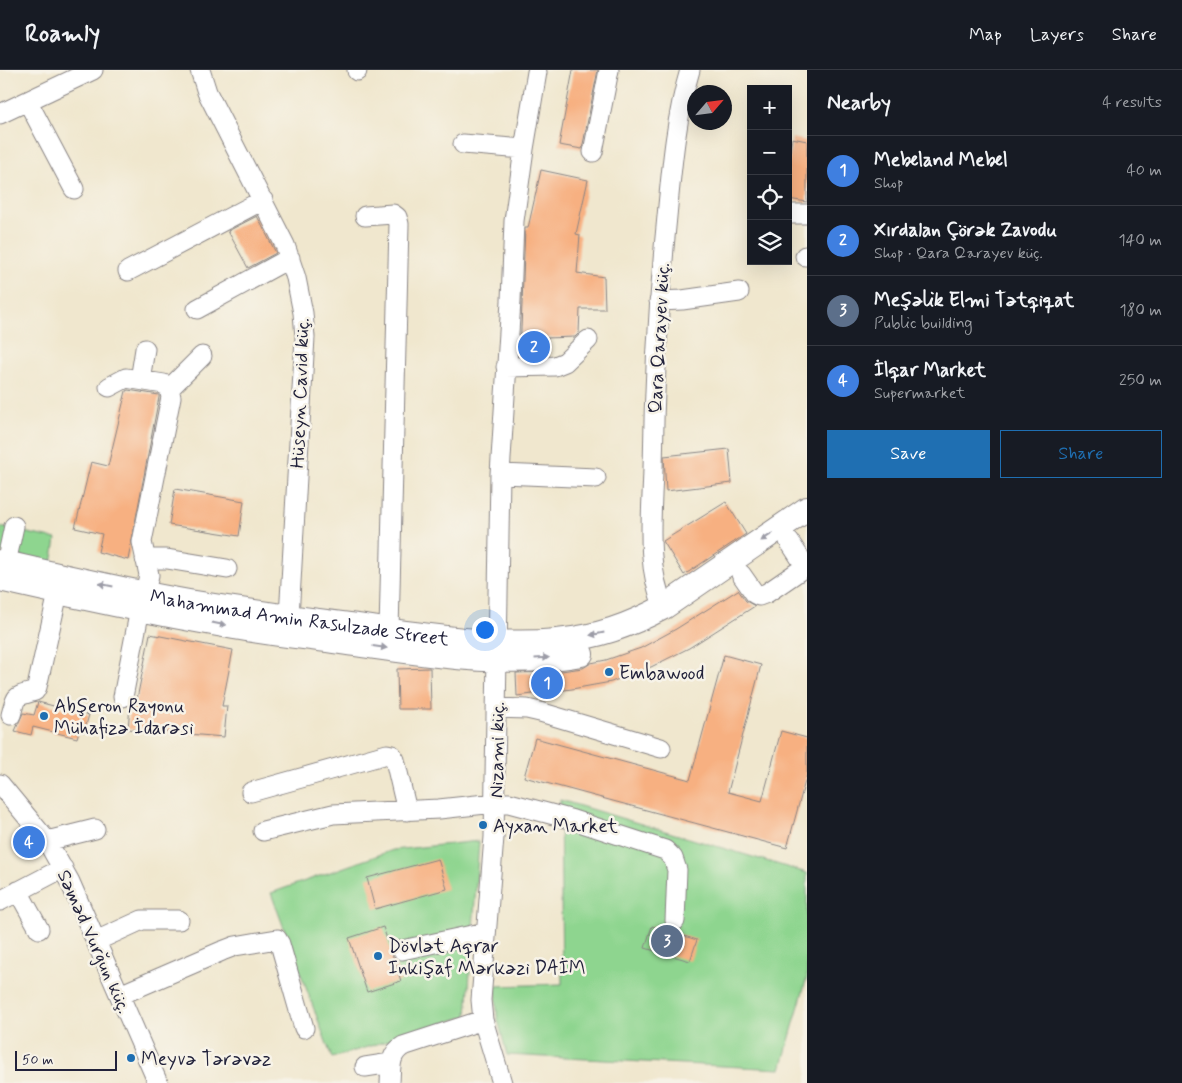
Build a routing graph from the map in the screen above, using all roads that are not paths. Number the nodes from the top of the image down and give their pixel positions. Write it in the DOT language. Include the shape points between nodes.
graph roads {
  1 [pos="94,70"];
  2 [pos="200,70"];
  3 [pos="609,70"];
  4 [pos="690,70"];
  5 [pos="537,72"];
  6 [pos="28,102"];
  7 [pos="0,114"];
  8 [pos="463,144"];
  9 [pos="524,149"];
  10 [pos="593,152"];
  11 [pos="74,189"];
  12 [pos="263,200"];
  13 [pos="792,214"];
  14 [pos="807,214"];
  15 [pos="365,216"];
  16 [pos="290,258"];
  17 [pos="128,271"];
  18 [pos="739,292"];
  19 [pos="659,302"];
  20 [pos="197,309"];
  21 [pos="588,340"];
  22 [pos="145,350"];
  23 [pos="202,356"];
  24 [pos="506,367"];
  25 [pos="140,380"];
  26 [pos="109,388"];
  27 [pos="169,390"];
  28 [pos="500,474"];
  29 [pos="596,478"];
  30 [pos="807,509"];
  31 [pos="14,526"];
  32 [pos="798,535"];
  33 [pos="145,559"];
  34 [pos="2,568"];
  35 [pos="227,569"];
  36 [pos="741,574"];
  37 [pos="58,593"];
  38 [pos="142,601"];
  39 [pos="664,607"];
  40 [pos="289,617"];
  41 [pos="389,631"];
  42 [pos="496,650"];
  43 [pos="123,697"];
  44 [pos="496,708"];
  45 [pos="10,715"];
  46 [pos="661,748"];
  47 [pos="0,784"];
  48 [pos="251,792"];
  49 [pos="495,802"];
  50 [pos="406,811"];
  51 [pos="95,829"];
  52 [pos="263,831"];
  53 [pos="47,841"];
  54 [pos="63,868"];
  55 [pos="18,892"];
  56 [pos="0,901"];
  57 [pos="179,920"];
  58 [pos="675,921"];
  59 [pos="39,929"];
  60 [pos="486,932"];
  61 [pos="96,941"];
  62 [pos="402,950"];
  63 [pos="120,996"];
  64 [pos="483,1020"];
  65 [pos="304,1028"];
  66 [pos="391,1063"];
  67 [pos="365,1067"];
  68 [pos="158,1083"];
  69 [pos="390,1083"];
  70 [pos="502,1083"];
  1 -- 6 [label="street"];
  2 -- 12 [label="street, Hüseyn Cavid küç." via="207,92"];
  3 -- 10 [label="street"];
  4 -- 19 [label="street, Qara Qarayev küç." via="682,98 673,160"];
  5 -- 9 [label="street, Nizami küç."];
  6 -- 7 [label="street"];
  6 -- 11 [label="street"];
  8 -- 9 [label="street"];
  9 -- 24 [label="street, Nizami küç." via="514,221"];
  12 -- 16 [label="street, Hüseyn Cavid küç."];
  12 -- 17 [label="street"];
  13 -- 14 [label="street"];
  15 -- 41 [label="street" via="393,214 399,224"];
  16 -- 20 [label="street"];
  16 -- 40 [label="street, Hüseyn Cavid küç." via="303,313 305,337"];
  18 -- 19 [label="street"];
  19 -- 39 [label="street, Qara Qarayev küç." via="652,540 655,582"];
  21 -- 24 [label="street" via="565,362 555,366"];
  22 -- 25 [label="street"];
  23 -- 27 [label="street"];
  24 -- 28 [label="street, Nizami küç."];
  25 -- 26 [label="street" via="126,378"];
  25 -- 27 [label="street" via="164,384"];
  27 -- 33 [label="street" via="171,397 142,542"];
  28 -- 29 [label="street"];
  28 -- 42 [label="street, Nizami küç."];
  30 -- 39 [label="main road, Mahammad Amin Rasulzade Street, one-way"];
  31 -- 34 [label="street"];
  32 -- 36 [label="main road, Mahammad Amin Rasulzade Street"];
  32 -- 36 [label="street" via="802,569 767,594 755,594"];
  33 -- 35 [label="street" via="167,559"];
  33 -- 38 [label="street" via="149,575"];
  34 -- 37 [label="main road, Mahammad Amin Rasulzade Street"];
  38 -- 34 [label="main road, Mahammad Amin Rasulzade Street, one-way"];
  42 -- 36 [label="main road, Mahammad Amin Rasulzade Street, one-way" via="539,659 609,648 672,620"];
  37 -- 38 [label="main road, Mahammad Amin Rasulzade Street"];
  37 -- 45 [label="street" via="37,687 15,698"];
  38 -- 40 [label="main road, Mahammad Amin Rasulzade Street" via="186,601"];
  38 -- 42 [label="main road, Mahammad Amin Rasulzade Street, one-way" via="244,628 387,648"];
  38 -- 43 [label="street"];
  39 -- 42 [label="main road, Mahammad Amin Rasulzade Street, one-way" via="604,633"];
  40 -- 41 [label="main road, Mahammad Amin Rasulzade Street"];
  41 -- 42 [label="main road, Mahammad Amin Rasulzade Street"];
  42 -- 44 [label="street, Nizami küç."];
  44 -- 46 [label="street" via="540,712"];
  44 -- 49 [label="street, Nizami küç."];
  47 -- 53 [label="street, Səməd Vurğun küç."];
  48 -- 50 [label="street" via="387,754 395,760"];
  49 -- 50 [label="street"];
  49 -- 58 [label="street" via="572,820 665,850 673,858 677,870"];
  49 -- 60 [label="street, Nizami küç."];
  50 -- 52 [label="street" via="333,814"];
  51 -- 53 [label="street"];
  53 -- 54 [label="street, Səməd Vurğun küç."];
  54 -- 55 [label="street"];
  54 -- 61 [label="street, Səməd Vurğun küç."];
  55 -- 56 [label="street"];
  55 -- 59 [label="street"];
  57 -- 61 [label="street" via="142,920"];
  60 -- 62 [label="street"];
  60 -- 64 [label="street, Nizami küç." via="480,1000"];
  61 -- 63 [label="street, Səməd Vurğun küç."];
  63 -- 65 [label="street" via="222,950 277,939"];
  63 -- 68 [label="street, Səməd Vurğun küç."];
  64 -- 66 [label="street" via="403,1046 396,1050"];
  64 -- 70 [label="street, Nizami küç."];
  66 -- 67 [label="street"];
  66 -- 69 [label="street"];
}
